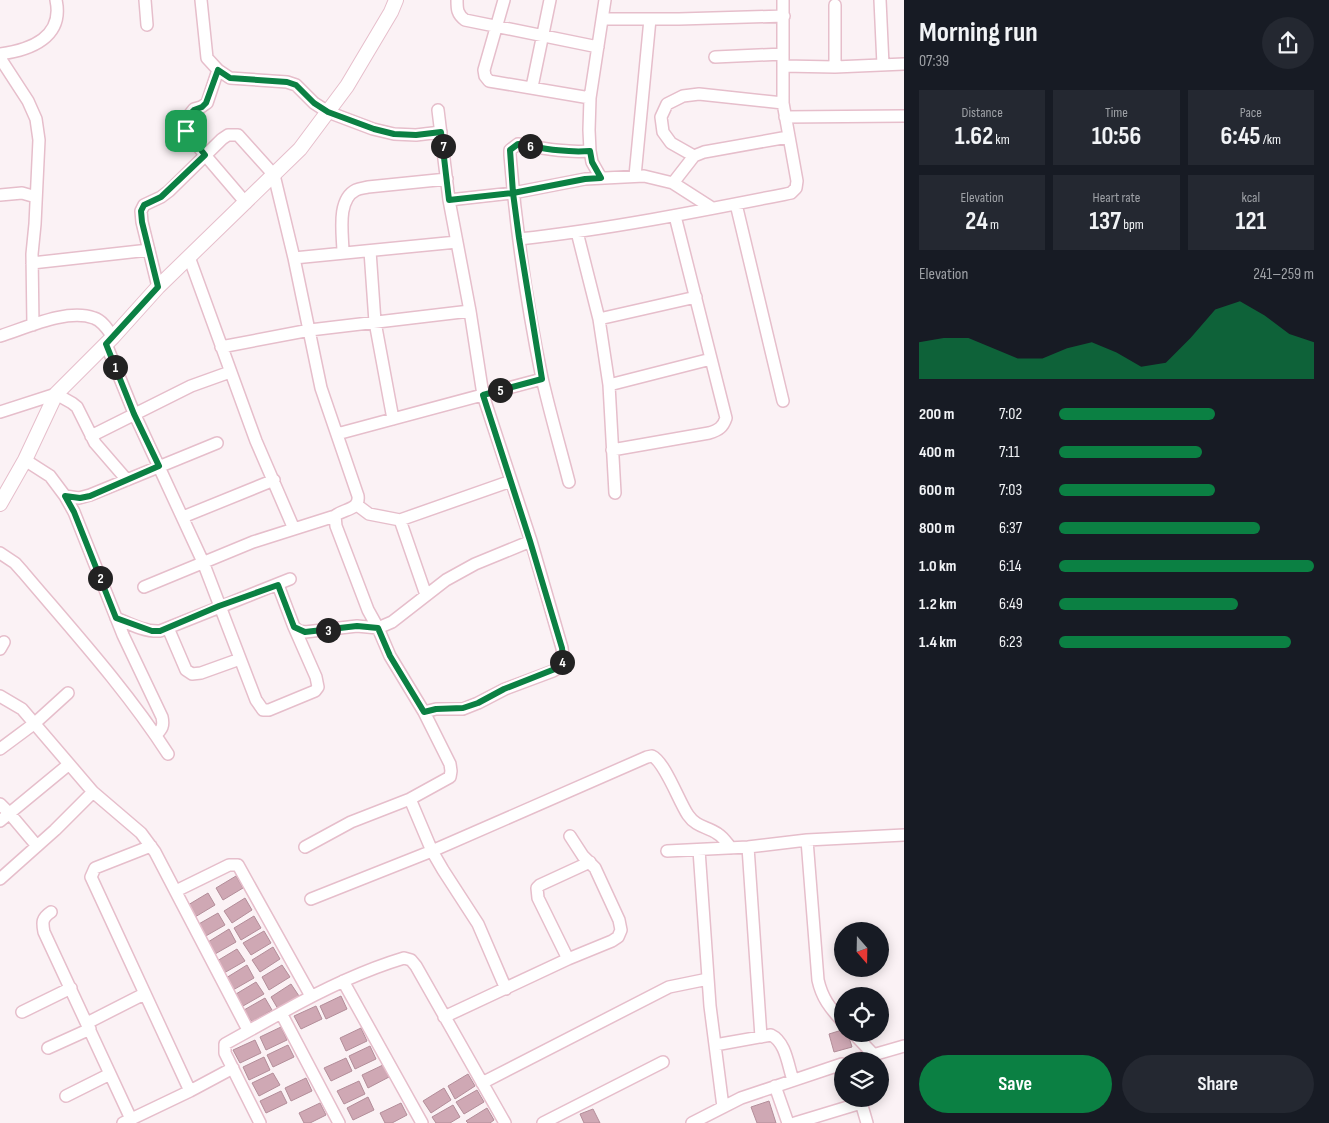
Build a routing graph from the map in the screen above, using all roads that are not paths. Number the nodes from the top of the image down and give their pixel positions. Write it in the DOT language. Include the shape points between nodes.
graph roads {
  1 [pos="56,0"];
  2 [pos="145,0"];
  3 [pos="201,0"];
  4 [pos="396,0"];
  5 [pos="457,0"];
  6 [pos="504,0"];
  7 [pos="550,0"];
  8 [pos="604,0"];
  9 [pos="783,0"];
  10 [pos="880,0"];
  11 [pos="835,5"];
  12 [pos="784,16"];
  13 [pos="602,19"];
  14 [pos="650,19"];
  15 [pos="147,25"];
  16 [pos="497,27"];
  17 [pos="543,36"];
  18 [pos="598,47"];
  19 [pos="0,54"];
  20 [pos="784,54"];
  21 [pos="715,56"];
  22 [pos="0,58"];
  23 [pos="904,64"];
  24 [pos="883,65"];
  25 [pos="783,66"];
  26 [pos="835,67"];
  27 [pos="218,70"];
  28 [pos="532,87"];
  29 [pos="590,98"];
  30 [pos="783,103"];
  31 [pos="438,110"];
  32 [pos="328,112"];
  33 [pos="904,116"];
  34 [pos="785,117"];
  35 [pos="441,132"];
  36 [pos="788,136"];
  37 [pos="590,151"];
  38 [pos="205,155"];
  39 [pos="694,156"];
  40 [pos="274,175"];
  41 [pos="636,176"];
  42 [pos="601,178"];
  43 [pos="447,179"];
  44 [pos="673,183"];
  45 [pos="513,193"];
  46 [pos="0,195"];
  47 [pos="36,197"];
  48 [pos="449,200"];
  49 [pos="246,203"];
  50 [pos="736,204"];
  51 [pos="712,208"];
  52 [pos="675,216"];
  53 [pos="578,232"];
  54 [pos="519,238"];
  55 [pos="457,242"];
  56 [pos="149,250"];
  57 [pos="370,251"];
  58 [pos="343,253"];
  59 [pos="189,257"];
  60 [pos="294,258"];
  61 [pos="32,263"];
  62 [pos="158,287"];
  63 [pos="696,297"];
  64 [pos="470,311"];
  65 [pos="600,319"];
  66 [pos="374,322"];
  67 [pos="33,325"];
  68 [pos="310,330"];
  69 [pos="0,336"];
  70 [pos="110,340"];
  71 [pos="221,347"];
  72 [pos="711,359"];
  73 [pos="230,372"];
  74 [pos="542,379"];
  75 [pos="609,385"];
  76 [pos="56,394"];
  77 [pos="483,395"];
  78 [pos="783,401"];
  79 [pos="0,412"];
  80 [pos="134,414"];
  81 [pos="393,419"];
  82 [pos="337,434"];
  83 [pos="91,436"];
  84 [pos="217,443"];
  85 [pos="612,450"];
  86 [pos="24,460"];
  87 [pos="159,466"];
  88 [pos="127,480"];
  89 [pos="274,480"];
  90 [pos="511,481"];
  91 [pos="569,482"];
  92 [pos="615,493"];
  93 [pos="65,496"];
  94 [pos="0,504"];
  95 [pos="357,504"];
  96 [pos="335,516"];
  97 [pos="183,518"];
  98 [pos="400,520"];
  99 [pos="294,530"];
  100 [pos="530,541"];
  101 [pos="0,553"];
  102 [pos="203,562"];
  103 [pos="290,579"];
  104 [pos="278,585"];
  105 [pos="144,587"];
  106 [pos="426,595"];
  107 [pos="219,606"];
  108 [pos="116,618"];
  109 [pos="294,627"];
  110 [pos="168,628"];
  111 [pos="378,628"];
  112 [pos="240,659"];
  113 [pos="68,693"];
  114 [pos="0,696"];
  115 [pos="424,712"];
  116 [pos="35,723"];
  117 [pos="156,736"];
  118 [pos="0,749"];
  119 [pos="168,754"];
  120 [pos="68,765"];
  121 [pos="93,792"];
  122 [pos="410,799"];
  123 [pos="0,804"];
  124 [pos="10,814"];
  125 [pos="0,821"];
  126 [pos="904,835"];
  127 [pos="570,836"];
  128 [pos="807,840"];
  129 [pos="37,846"];
  130 [pos="151,846"];
  131 [pos="305,847"];
  132 [pos="748,847"];
  133 [pos="731,848"];
  134 [pos="699,850"];
  135 [pos="432,851"];
  136 [pos="667,851"];
  137 [pos="590,862"];
  138 [pos="0,879"];
  139 [pos="176,891"];
  140 [pos="311,899"];
  141 [pos="51,912"];
  142 [pos="568,959"];
  143 [pos="708,979"];
  144 [pos="343,981"];
  145 [pos="71,988"];
  146 [pos="506,989"];
  147 [pos="144,994"];
  148 [pos="311,996"];
  149 [pos="22,1012"];
  150 [pos="834,1012"];
  151 [pos="281,1013"];
  152 [pos="444,1017"];
  153 [pos="88,1026"];
  154 [pos="248,1030"];
  155 [pos="761,1037"];
  156 [pos="862,1042"];
  157 [pos="715,1045"];
  158 [pos="904,1046"];
  159 [pos="48,1048"];
  160 [pos="871,1052"];
  161 [pos="884,1052"];
  162 [pos="663,1062"];
  163 [pos="834,1067"];
  164 [pos="233,1068"];
  165 [pos="110,1074"];
  166 [pos="793,1080"];
  167 [pos="482,1083"];
  168 [pos="775,1086"];
  169 [pos="190,1091"];
  170 [pos="66,1096"];
  171 [pos="723,1107"];
  172 [pos="843,1107"];
  173 [pos="863,1107"];
  174 [pos="127,1121"];
  175 [pos="260,1123"];
  176 [pos="339,1123"];
  177 [pos="422,1123"];
  178 [pos="505,1123"];
  179 [pos="543,1123"];
  180 [pos="692,1123"];
  181 [pos="788,1123"];
  182 [pos="795,1123"];
  183 [pos="867,1123"];
  1 -- 19 [label="street" via="56,26 43,40 15,52"];
  2 -- 15 [label="street"];
  3 -- 27 [label="street" via="206,58"];
  4 -- 32 [label="street" via="347,86"];
  5 -- 16 [label="street" via="457,9 465,20"];
  6 -- 16 [label="street"];
  7 -- 17 [label="street"];
  8 -- 13 [label="street"];
  9 -- 12 [label="street"];
  10 -- 24 [label="street"];
  11 -- 26 [label="street"];
  12 -- 14 [label="street"];
  12 -- 20 [label="street"];
  13 -- 14 [label="street"];
  13 -- 18 [label="street"];
  14 -- 41 [label="street"];
  16 -- 17 [label="street"];
  16 -- 28 [label="street" via="485,76 489,81"];
  17 -- 18 [label="street"];
  17 -- 28 [label="street"];
  18 -- 29 [label="street"];
  20 -- 21 [label="street"];
  20 -- 25 [label="street"];
  22 -- 47 [label="street" via="36,119 39,140"];
  23 -- 24 [label="street"];
  24 -- 26 [label="street"];
  25 -- 26 [label="street"];
  25 -- 30 [label="street"];
  27 -- 32 [label="street" via="230,78 296,85"];
  27 -- 38 [label="street" via="206,103 194,110 186,131"];
  28 -- 29 [label="street"];
  29 -- 37 [label="street"];
  30 -- 34 [label="street"];
  30 -- 39 [label="street" via="699,94 683,96 667,104 661,117 663,132 671,143"];
  31 -- 35 [label="street"];
  32 -- 35 [label="street" via="394,134"];
  32 -- 40 [label="street" via="300,149"];
  33 -- 34 [label="street"];
  34 -- 36 [label="street"];
  35 -- 43 [label="street"];
  36 -- 39 [label="street"];
  36 -- 50 [label="street" via="796,188 791,193"];
  37 -- 42 [label="street"];
  37 -- 45 [label="street" via="574,153 514,146 510,150"];
  38 -- 40 [label="street" via="228,135 238,135"];
  38 -- 49 [label="street"];
  38 -- 56 [label="street" via="161,197 144,205 142,222"];
  39 -- 44 [label="street"];
  40 -- 49 [label="street"];
  40 -- 60 [label="street"];
  41 -- 42 [label="street"];
  41 -- 44 [label="street"];
  42 -- 45 [label="street"];
  43 -- 48 [label="street"];
  43 -- 58 [label="street" via="356,190 346,199 343,209"];
  44 -- 51 [label="street"];
  45 -- 48 [label="street"];
  45 -- 54 [label="street"];
  46 -- 47 [label="street" via="22,193"];
  47 -- 61 [label="street"];
  48 -- 55 [label="street"];
  49 -- 59 [label="street"];
  50 -- 51 [label="street"];
  50 -- 78 [label="street"];
  51 -- 52 [label="street"];
  52 -- 53 [label="street"];
  52 -- 63 [label="street"];
  53 -- 54 [label="street"];
  53 -- 65 [label="street"];
  54 -- 74 [label="street"];
  55 -- 57 [label="street"];
  55 -- 64 [label="street"];
  56 -- 61 [label="street"];
  56 -- 62 [label="street"];
  57 -- 58 [label="street"];
  57 -- 66 [label="street"];
  58 -- 60 [label="street"];
  59 -- 62 [label="street"];
  59 -- 71 [label="street"];
  60 -- 68 [label="street"];
  61 -- 67 [label="street"];
  62 -- 70 [label="street"];
  63 -- 65 [label="street"];
  63 -- 72 [label="street"];
  64 -- 66 [label="street"];
  64 -- 77 [label="street"];
  65 -- 75 [label="street"];
  66 -- 68 [label="street"];
  66 -- 81 [label="street"];
  67 -- 69 [label="street"];
  67 -- 70 [label="street" via="79,315 102,322"];
  68 -- 71 [label="street"];
  68 -- 82 [label="street" via="321,388"];
  70 -- 76 [label="street"];
  70 -- 80 [label="street"];
  71 -- 73 [label="street"];
  72 -- 75 [label="street"];
  72 -- 85 [label="street" via="726,418 724,425 709,433"];
  73 -- 80 [label="street" via="191,386"];
  73 -- 89 [label="street"];
  74 -- 77 [label="street"];
  74 -- 91 [label="street"];
  75 -- 85 [label="street"];
  76 -- 79 [label="street"];
  76 -- 83 [label="street" via="77,407"];
  76 -- 86 [label="street"];
  77 -- 81 [label="street"];
  77 -- 90 [label="street"];
  80 -- 83 [label="street"];
  80 -- 87 [label="street"];
  81 -- 82 [label="street"];
  82 -- 95 [label="street" via="358,496"];
  83 -- 88 [label="street"];
  84 -- 87 [label="street"];
  85 -- 92 [label="street"];
  86 -- 93 [label="street" via="50,476"];
  86 -- 94 [label="street"];
  87 -- 88 [label="street"];
  87 -- 97 [label="street"];
  88 -- 93 [label="street" via="90,496"];
  89 -- 97 [label="street"];
  89 -- 99 [label="street"];
  90 -- 98 [label="street"];
  90 -- 100 [label="street"];
  93 -- 108 [label="street"];
  95 -- 96 [label="street"];
  95 -- 98 [label="street" via="369,514"];
  96 -- 99 [label="street"];
  96 -- 111 [label="street" via="368,610"];
  97 -- 102 [label="street"];
  98 -- 106 [label="street"];
  99 -- 102 [label="street"];
  100 -- 106 [label="street" via="475,564"];
  100 -- 115 [label="street" via="562,648 560,667 463,708"];
  101 -- 117 [label="street" via="23,572"];
  102 -- 105 [label="street"];
  102 -- 107 [label="street"];
  103 -- 104 [label="street"];
  104 -- 107 [label="street"];
  104 -- 109 [label="street"];
  106 -- 111 [label="street" via="392,622"];
  107 -- 110 [label="street"];
  107 -- 112 [label="street"];
  108 -- 110 [label="street" via="152,631"];
  108 -- 117 [label="street" via="162,717 162,729"];
  109 -- 111 [label="street" via="305,632 357,626"];
  109 -- 112 [label="street" via="318,682 315,691 263,710"];
  110 -- 112 [label="street" via="186,670 192,674"];
  111 -- 115 [label="street" via="390,656"];
  113 -- 116 [label="street"];
  114 -- 116 [label="street" via="22,709"];
  115 -- 122 [label="street" via="451,771 444,782"];
  116 -- 118 [label="street"];
  116 -- 120 [label="street"];
  117 -- 119 [label="street"];
  120 -- 121 [label="street"];
  120 -- 124 [label="street"];
  121 -- 129 [label="street"];
  121 -- 130 [label="street" via="141,833"];
  122 -- 131 [label="street" via="351,822"];
  122 -- 135 [label="street"];
  123 -- 124 [label="street"];
  124 -- 125 [label="street"];
  124 -- 129 [label="street"];
  126 -- 128 [label="street"];
  127 -- 137 [label="street"];
  128 -- 132 [label="street"];
  128 -- 150 [label="street" via="818,980 821,994"];
  129 -- 138 [label="street"];
  130 -- 139 [label="street"];
  130 -- 147 [label="street" via="95,868 91,877"];
  132 -- 133 [label="street"];
  132 -- 155 [label="street"];
  133 -- 134 [label="street"];
  133 -- 135 [label="street" via="716,832 699,826 690,818 661,762 652,756"];
  134 -- 136 [label="street"];
  134 -- 143 [label="street"];
  135 -- 140 [label="street"];
  135 -- 146 [label="street" via="478,924"];
  137 -- 142 [label="street" via="537,888 538,898"];
  137 -- 142 [label="street" via="621,930 612,941"];
  139 -- 148 [label="street" via="229,865 238,865"];
  139 -- 154 [label="street"];
  141 -- 145 [label="street" via="42,922 44,932"];
  142 -- 146 [label="street"];
  143 -- 157 [label="street"];
  143 -- 167 [label="street" via="669,987"];
  144 -- 148 [label="street"];
  144 -- 152 [label="street" via="393,961 411,960"];
  144 -- 177 [label="street"];
  145 -- 149 [label="street"];
  145 -- 153 [label="street"];
  146 -- 152 [label="street"];
  147 -- 153 [label="street"];
  147 -- 169 [label="street"];
  148 -- 151 [label="street"];
  151 -- 154 [label="street"];
  151 -- 176 [label="street"];
  152 -- 167 [label="street"];
  153 -- 159 [label="street"];
  153 -- 165 [label="street"];
  154 -- 164 [label="street" via="225,1044 225,1053"];
  155 -- 157 [label="street"];
  155 -- 166 [label="street" via="771,1035 778,1038"];
  156 -- 160 [label="street"];
  157 -- 171 [label="street"];
  158 -- 161 [label="street"];
  162 -- 179 [label="street"];
  163 -- 166 [label="street"];
  164 -- 169 [label="street"];
  164 -- 175 [label="street"];
  165 -- 170 [label="street"];
  165 -- 174 [label="street"];
  166 -- 168 [label="street"];
  167 -- 178 [label="street"];
  168 -- 171 [label="street"];
  168 -- 181 [label="street"];
  169 -- 174 [label="street"];
  171 -- 180 [label="street"];
  172 -- 182 [label="street"];
  173 -- 183 [label="street"];
}
